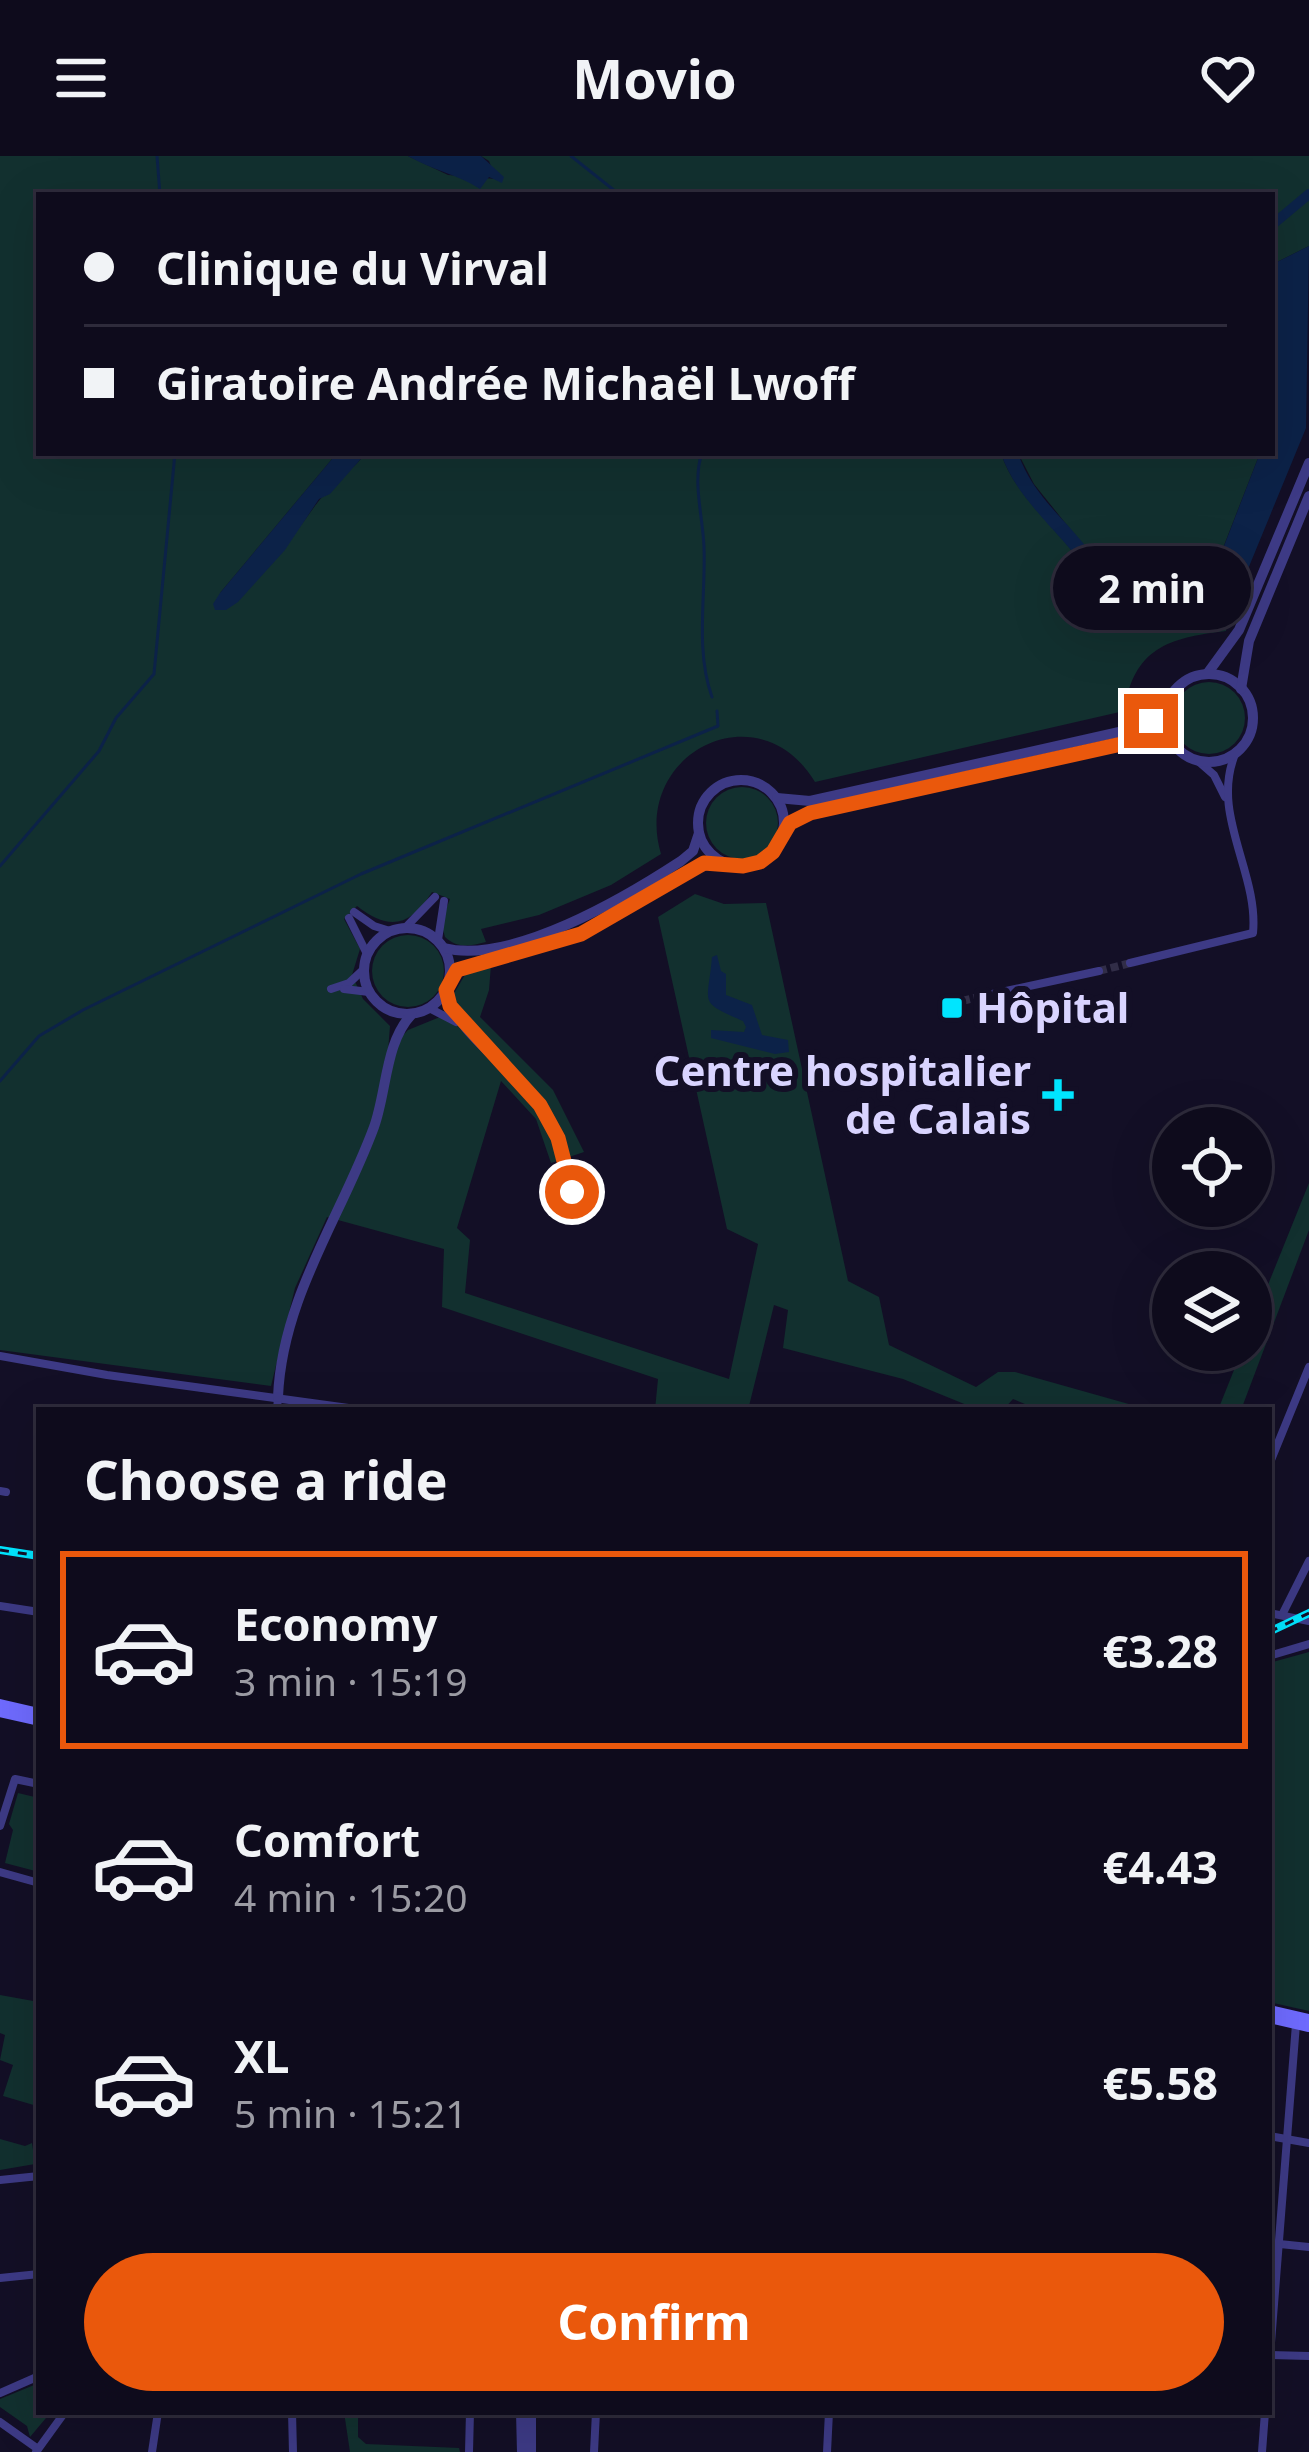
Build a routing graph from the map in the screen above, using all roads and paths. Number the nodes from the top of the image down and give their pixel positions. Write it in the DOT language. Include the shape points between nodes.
graph roads {
  1 [pos="1309,463"];
  2 [pos="1309,496"];
  3 [pos="1207,674"];
  4 [pos="1241,689"];
  5 [pos="1167,705"];
  6 [pos="1175,746"];
  7 [pos="1236,752"];
  8 [pos="1198,761"];
  9 [pos="777,798"];
  10 [pos="1228,807"];
  11 [pos="784,831"];
  12 [pos="699,833"];
  13 [pos="723,862"];
  14 [pos="406,928"];
  15 [pos="390,931"];
  16 [pos="441,944"];
  17 [pos="367,954"];
  18 [pos="1130,963"];
  19 [pos="364,969"];
  20 [pos="1099,970"];
  21 [pos="448,984"];
  22 [pos="369,992"];
  23 [pos="983,996"];
  24 [pos="382,1006"];
  25 [pos="429,1008"];
  26 [pos="412,1014"];
  27 [pos="472,1034"];
  28 [pos="392,1058"];
  29 [pos="572,1192"];
  30 [pos="0,1355"];
  31 [pos="1309,1367"];
  32 [pos="277,1403"];
  33 [pos="326,1407"];
  34 [pos="1272,1458"];
  35 [pos="1309,1561"];
  36 [pos="0,1606"];
  37 [pos="36,1612"];
  38 [pos="1272,1613"];
  39 [pos="1282,1615"];
  40 [pos="1309,1622"];
  41 [pos="1309,1645"];
  42 [pos="1272,1655"];
  43 [pos="0,1708"];
  44 [pos="36,1716"];
  45 [pos="36,1783"];
  46 [pos="0,1826"];
  47 [pos="0,1872"];
  48 [pos="36,1882"];
  49 [pos="1272,2015"];
  50 [pos="1303,2022"];
  51 [pos="1272,2136"];
  52 [pos="1287,2139"];
  53 [pos="1309,2143"];
  54 [pos="36,2176"];
  55 [pos="0,2180"];
  56 [pos="1274,2244"];
  57 [pos="1309,2247"];
  58 [pos="36,2274"];
  59 [pos="0,2278"];
  60 [pos="1272,2288"];
  61 [pos="1272,2355"];
  62 [pos="1309,2356"];
  63 [pos="36,2377"];
  64 [pos="0,2393"];
  65 [pos="62,2415"];
  66 [pos="158,2415"];
  67 [pos="292,2415"];
  68 [pos="470,2415"];
  69 [pos="521,2415"];
  70 [pos="530,2415"];
  71 [pos="596,2415"];
  72 [pos="829,2415"];
  73 [pos="1265,2415"];
  74 [pos="0,2422"];
  75 [pos="37,2450"];
  76 [pos="152,2452"];
  77 [pos="293,2452"];
  78 [pos="469,2452"];
  79 [pos="527,2452"];
  80 [pos="594,2452"];
  81 [pos="827,2452"];
  82 [pos="1262,2452"];
  1 -- 3 [label="street" via="1238,630"];
  2 -- 4 [label="street" via="1249,641"];
  3 -- 4 [label="street"];
  3 -- 5 [label="street" via="1185,681"];
  4 -- 7 [label="street" via="1252,723"];
  5 -- 6 [label="street"];
  5 -- 9 [label="street" via="1137,728 810,801"];
  6 -- 8 [label="street"];
  6 -- 11 [label="street" via="1133,742 810,813"];
  7 -- 8 [label="street"];
  7 -- 10 [label="street"];
  8 -- 10 [label="street"];
  9 -- 11 [label="street"];
  9 -- 12 [label="street" via="753,781 723,783 702,804"];
  10 -- 18 [label="street" via="1252,933"];
  11 -- 13 [label="street" via="760,862"];
  12 -- 13 [label="street"];
  12 -- 16 [label="street" via="681,861 579,921 485,948"];
  13 -- 21 [label="street" via="700,865 581,934 471,964"];
  14 -- 15 [label="street"];
  14 -- 16 [label="street"];
  14 -- 16 [label="street" via="439,899"];
  15 -- 17 [label="street"];
  15 -- 17 [label="street" via="351,915"];
  16 -- 21 [label="street"];
  17 -- 19 [label="street"];
  19 -- 22 [label="street"];
  19 -- 22 [label="street" via="331,989"];
  20 -- 23 [label="street"];
  21 -- 25 [label="street"];
  21 -- 27 [label="street" via="452,1010"];
  22 -- 24 [label="street"];
  24 -- 26 [label="street"];
  24 -- 28 [label="street" via="393,1028"];
  25 -- 26 [label="street"];
  25 -- 27 [label="street"];
  26 -- 28 [label="street"];
  27 -- 29 [label="street" via="540,1105"];
  28 -- 32 [label="street" via="374,1126 302,1288"];
  30 -- 32 [label="street"];
  31 -- 34 [label="street"];
  32 -- 33 [label="street"];
  35 -- 39 [label="street"];
  36 -- 37 [label="street"];
  38 -- 39 [label="street"];
  39 -- 40 [label="street"];
  41 -- 42 [label="street"];
  43 -- 44 [label="main road"];
  45 -- 46 [label="street" via="16,1779"];
  47 -- 48 [label="street"];
  49 -- 50 [label="main road"];
  50 -- 52 [label="street"];
  51 -- 52 [label="street"];
  52 -- 53 [label="street"];
  52 -- 56 [label="street"];
  54 -- 55 [label="street"];
  56 -- 57 [label="street"];
  56 -- 60 [label="street"];
  58 -- 59 [label="street"];
  61 -- 62 [label="street"];
  63 -- 64 [label="street"];
  65 -- 75 [label="street"];
  66 -- 76 [label="street"];
  67 -- 77 [label="street"];
  68 -- 78 [label="street"];
  69 -- 79 [label="street"];
  70 -- 79 [label="street"];
  71 -- 80 [label="street"];
  72 -- 81 [label="street"];
  73 -- 82 [label="street"];
  74 -- 75 [label="street"];
}
